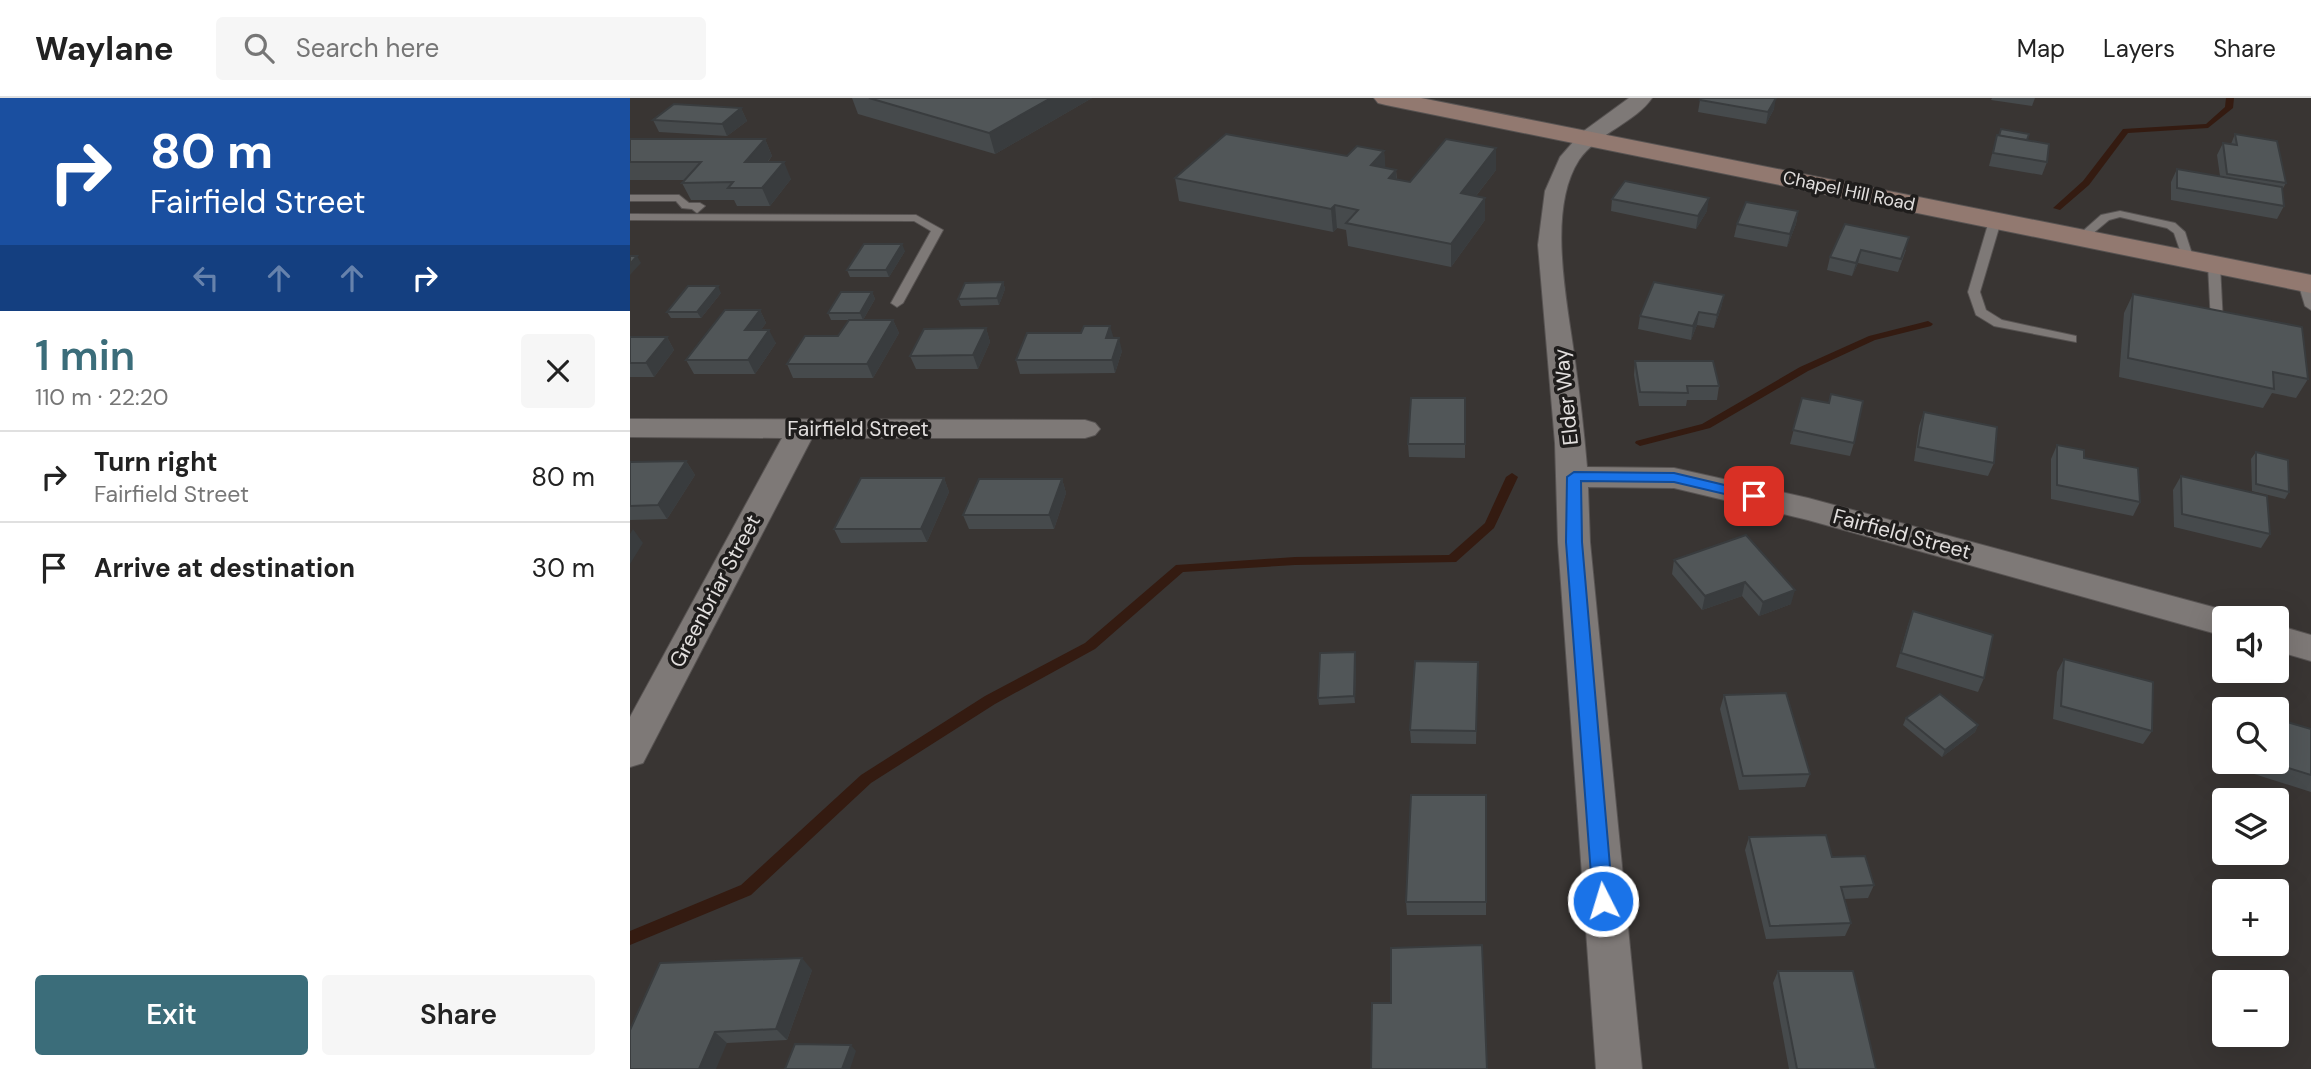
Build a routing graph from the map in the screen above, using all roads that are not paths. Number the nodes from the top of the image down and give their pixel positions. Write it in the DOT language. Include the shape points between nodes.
graph roads {
  1 [pos="1386,98"];
  2 [pos="1643,98"];
  3 [pos="1588,138"];
  4 [pos="630,198"];
  5 [pos="691,216"];
  6 [pos="630,217"];
  7 [pos="1995,221"];
  8 [pos="2201,262"];
  9 [pos="2309,291"];
  10 [pos="897,303"];
  11 [pos="2217,323"];
  12 [pos="2072,339"];
  13 [pos="630,428"];
  14 [pos="1085,429"];
  15 [pos="801,430"];
  16 [pos="1574,477"];
  17 [pos="2212,620"];
  18 [pos="2289,642"];
  19 [pos="2311,648"];
  20 [pos="630,751"];
  21 [pos="1619,1069"];
  1 -- 3 [label="main road, Chapel Hill Road"];
  2 -- 3 [label="street, Elder Way"];
  3 -- 7 [label="main road, Chapel Hill Road"];
  3 -- 16 [label="street, Elder Way" via="1565,167 1552,201 1550,246"];
  4 -- 5 [label="lane" via="680,198 686,206 700,206"];
  5 -- 6 [label="lane"];
  5 -- 10 [label="lane" via="916,218 937,230"];
  7 -- 8 [label="main road, Chapel Hill Road"];
  7 -- 12 [label="lane" via="1974,292 1980,312 1998,323"];
  8 -- 9 [label="main road, Chapel Hill Road"];
  8 -- 11 [label="lane"];
  13 -- 15 [label="street, Fairfield Street"];
  14 -- 15 [label="street, Fairfield Street"];
  15 -- 20 [label="street, Greenbriar Street"];
  16 -- 17 [label="street, Fairfield Street" via="1674,478 1808,509"];
  16 -- 21 [label="street, Elder Way" via="1574,542"];
  18 -- 19 [label="street"];
}
